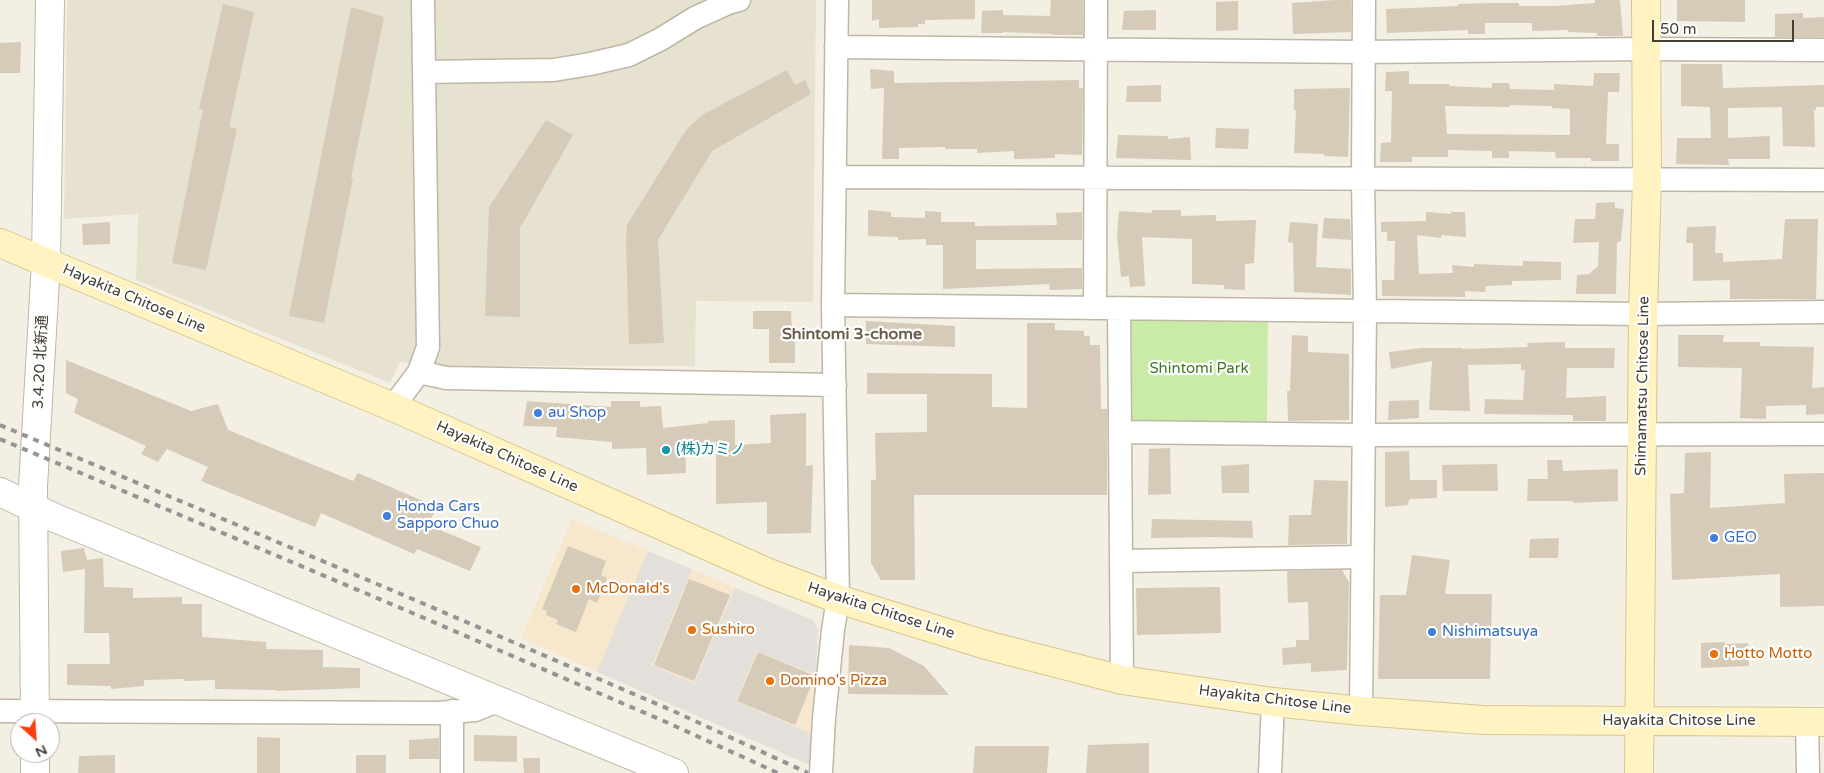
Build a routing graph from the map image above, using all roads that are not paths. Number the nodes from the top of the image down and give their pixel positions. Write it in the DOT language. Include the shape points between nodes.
graph roads {
  1 [pos="50,0"];
  2 [pos="423,0"];
  3 [pos="739,0"];
  4 [pos="837,0"];
  5 [pos="1096,0"];
  6 [pos="1364,0"];
  7 [pos="1646,0"];
  8 [pos="836,47"];
  9 [pos="1645,49"];
  10 [pos="1824,50"];
  11 [pos="1096,51"];
  12 [pos="1364,52"];
  13 [pos="424,72"];
  14 [pos="836,177"];
  15 [pos="1095,178"];
  16 [pos="1363,179"];
  17 [pos="1647,180"];
  18 [pos="1824,180"];
  19 [pos="0,243"];
  20 [pos="46,262"];
  21 [pos="833,304"];
  22 [pos="1095,308"];
  23 [pos="1120,308"];
  24 [pos="1365,311"];
  25 [pos="1824,312"];
  26 [pos="1643,314"];
  27 [pos="420,372"];
  28 [pos="835,385"];
  29 [pos="393,407"];
  30 [pos="1120,432"];
  31 [pos="1642,433"];
  32 [pos="1824,434"];
  33 [pos="1364,435"];
  34 [pos="0,492"];
  35 [pos="33,507"];
  36 [pos="1362,557"];
  37 [pos="1122,561"];
  38 [pos="838,599"];
  39 [pos="1122,680"];
  40 [pos="499,700"];
  41 [pos="1273,702"];
  42 [pos="1361,711"];
  43 [pos="452,712"];
  44 [pos="35,713"];
  45 [pos="60,717"];
  46 [pos="1639,720"];
  47 [pos="1816,721"];
  48 [pos="452,773"];
  49 [pos="674,773"];
  50 [pos="821,773"];
  51 [pos="1270,773"];
  52 [pos="1639,773"];
  53 [pos="1808,773"];
  1 -- 20 [label="street, 3.4.20 北新通"];
  2 -- 13 [label="street"];
  3 -- 13 [label="street" via="695,18 629,55 590,64 554,70"];
  4 -- 8 [label="street"];
  5 -- 11 [label="street"];
  6 -- 12 [label="street"];
  7 -- 9 [label="main road, Shimamatsu Chitose Line"];
  8 -- 11 [label="street"];
  8 -- 14 [label="street"];
  9 -- 10 [label="street"];
  9 -- 12 [label="street"];
  9 -- 17 [label="main road, Shimamatsu Chitose Line"];
  11 -- 12 [label="street"];
  11 -- 15 [label="street"];
  12 -- 16 [label="street"];
  13 -- 27 [label="street" via="428,347"];
  14 -- 15 [label="street"];
  14 -- 21 [label="street"];
  15 -- 16 [label="street"];
  15 -- 22 [label="street"];
  16 -- 17 [label="street"];
  16 -- 24 [label="street"];
  17 -- 18 [label="street"];
  17 -- 26 [label="main road, Shimamatsu Chitose Line"];
  19 -- 20 [label="main road, Hayakita Chitose Line"];
  20 -- 29 [label="main road, Hayakita Chitose Line"];
  20 -- 35 [label="street, 3.4.20 北新通"];
  21 -- 22 [label="street"];
  21 -- 28 [label="street"];
  22 -- 23 [label="street"];
  23 -- 24 [label="street"];
  23 -- 30 [label="street"];
  24 -- 26 [label="street"];
  24 -- 33 [label="street"];
  25 -- 26 [label="street"];
  26 -- 31 [label="main road, Shimamatsu Chitose Line"];
  27 -- 28 [label="street" via="446,378"];
  27 -- 29 [label="street"];
  28 -- 38 [label="street"];
  29 -- 38 [label="main road, Hayakita Chitose Line" via="769,573"];
  30 -- 33 [label="street"];
  30 -- 37 [label="street"];
  31 -- 32 [label="street"];
  31 -- 33 [label="street"];
  31 -- 46 [label="main road, Shimamatsu Chitose Line"];
  33 -- 36 [label="street"];
  34 -- 35 [label="street"];
  35 -- 40 [label="street"];
  35 -- 44 [label="street, 3.4.20 北新通"];
  36 -- 37 [label="street"];
  36 -- 42 [label="street"];
  37 -- 39 [label="street"];
  38 -- 39 [label="main road, Hayakita Chitose Line" via="986,645"];
  38 -- 50 [label="street"];
  39 -- 41 [label="main road, Hayakita Chitose Line"];
  40 -- 43 [label="street" via="474,710"];
  40 -- 49 [label="street"];
  41 -- 42 [label="main road, Hayakita Chitose Line"];
  41 -- 51 [label="street"];
  42 -- 46 [label="main road, Hayakita Chitose Line" via="1483,720"];
  43 -- 45 [label="street"];
  43 -- 48 [label="street"];
  46 -- 47 [label="main road, Hayakita Chitose Line"];
  46 -- 52 [label="main road, Shimamatsu Chitose Line"];
  47 -- 53 [label="street"];
}
